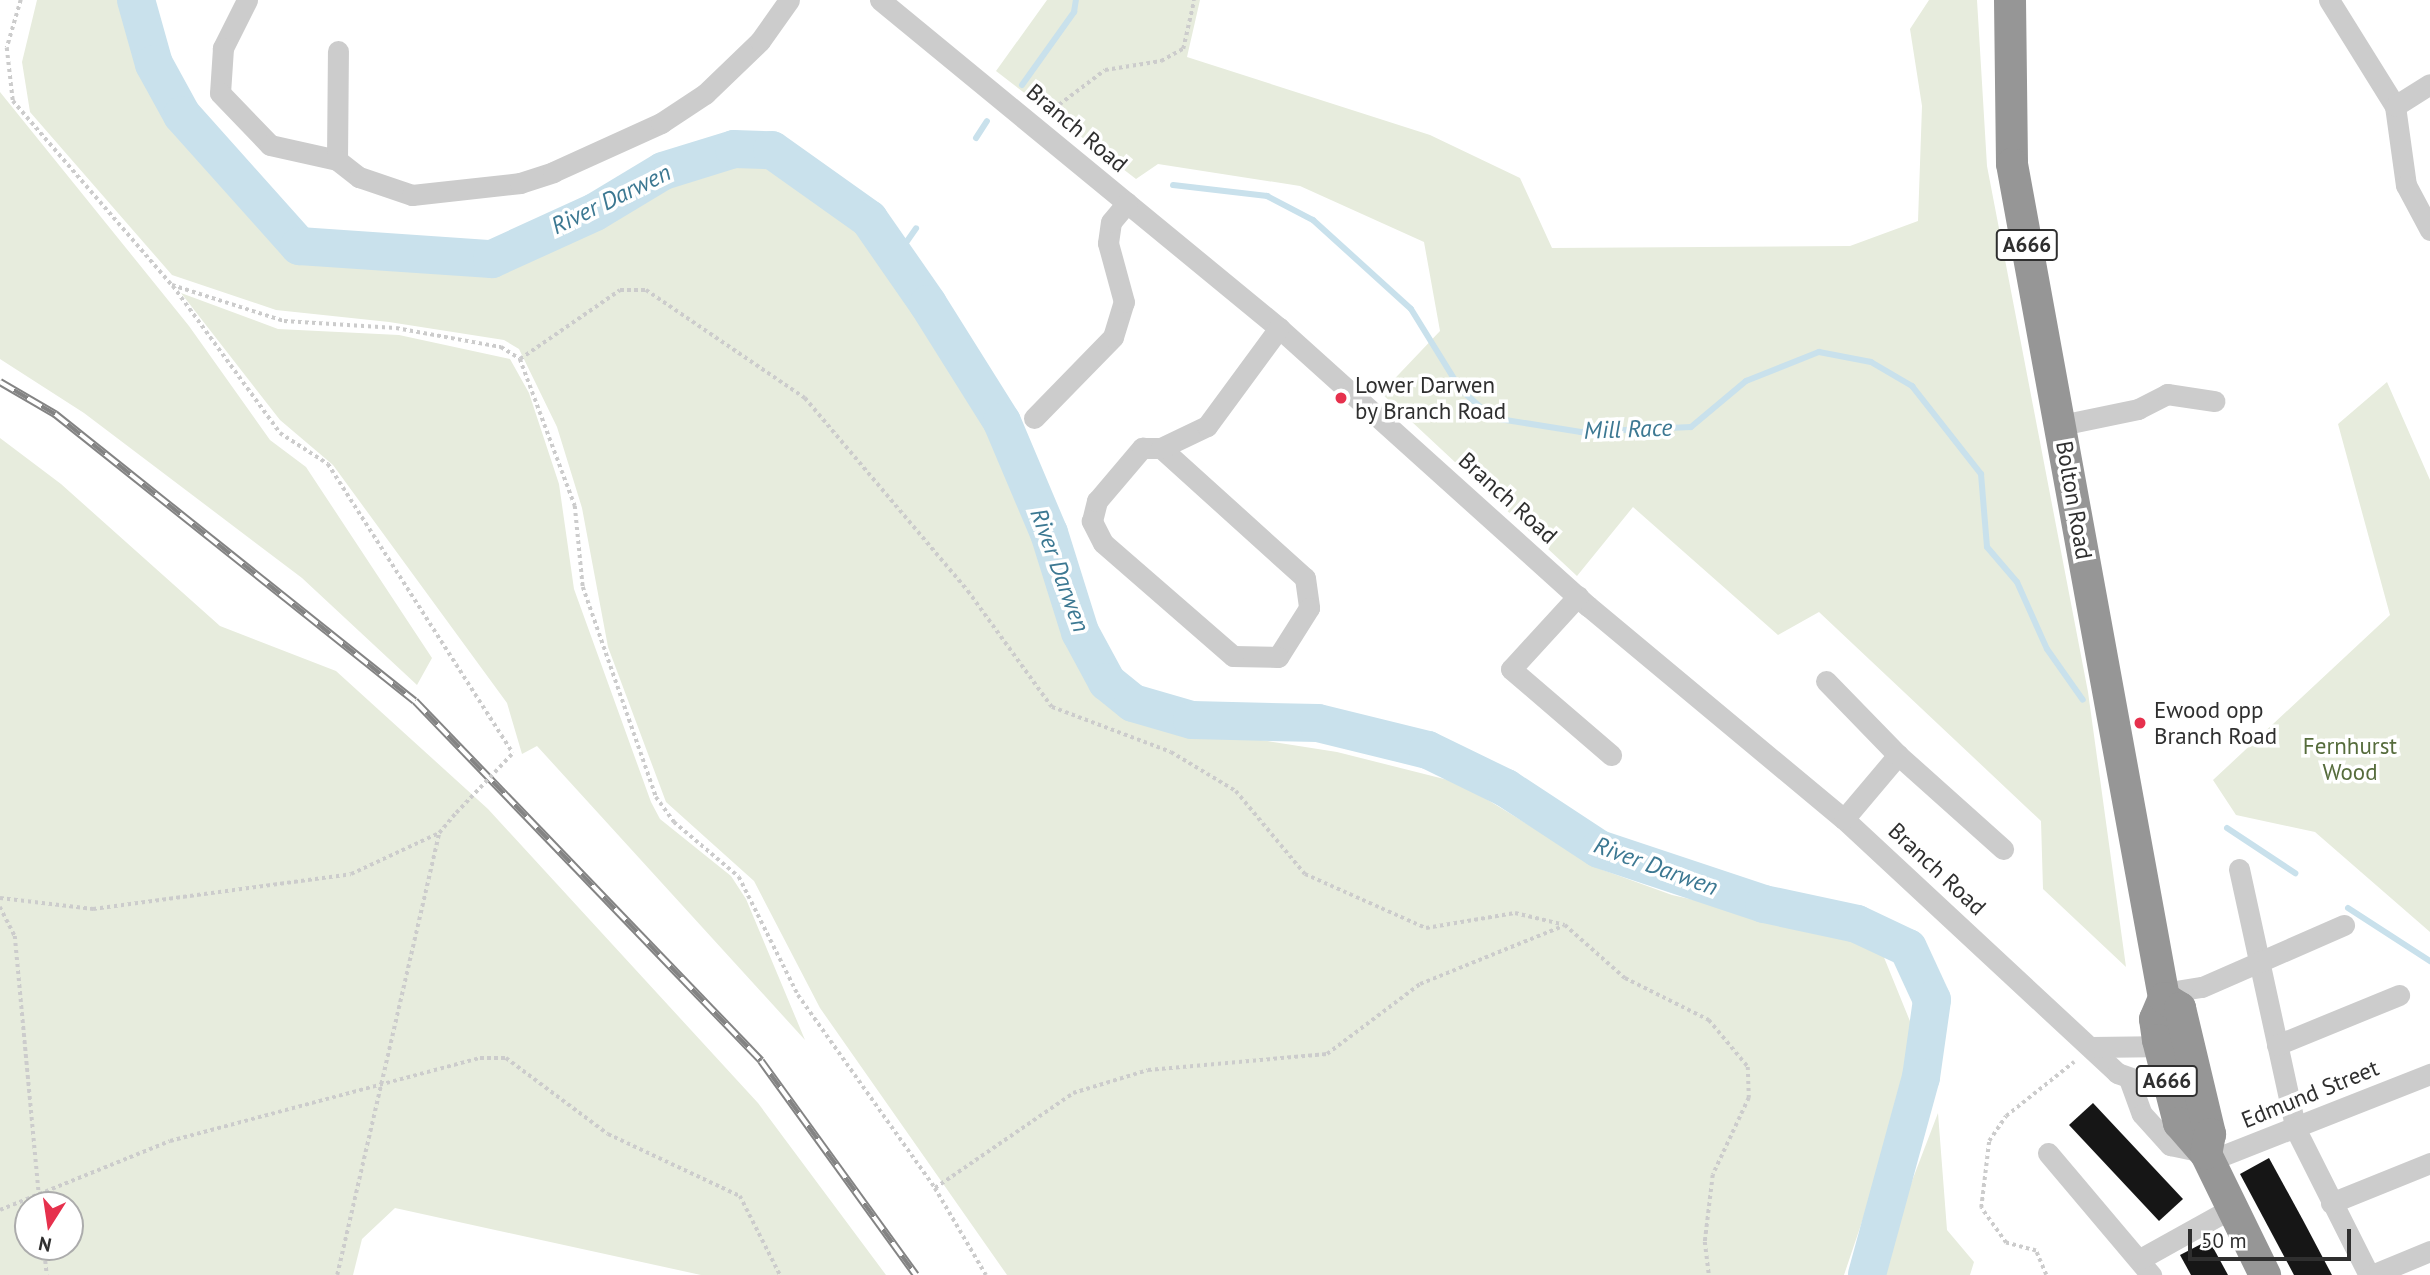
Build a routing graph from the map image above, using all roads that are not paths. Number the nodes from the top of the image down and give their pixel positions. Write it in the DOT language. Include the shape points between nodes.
graph roads {
  1 [pos="247,0"];
  2 [pos="789,0"];
  3 [pos="880,0"];
  4 [pos="2010,0"];
  5 [pos="2329,0"];
  6 [pos="338,51"];
  7 [pos="2430,84"];
  8 [pos="2395,106"];
  9 [pos="337,160"];
  10 [pos="1127,203"];
  11 [pos="2430,230"];
  12 [pos="1279,328"];
  13 [pos="2214,401"];
  14 [pos="1034,418"];
  15 [pos="2061,425"];
  16 [pos="1161,448"];
  17 [pos="1578,596"];
  18 [pos="1826,681"];
  19 [pos="1611,755"];
  20 [pos="1898,755"];
  21 [pos="1844,818"];
  22 [pos="2003,849"];
  23 [pos="2239,869"];
  24 [pos="2344,925"];
  25 [pos="2260,963"];
  26 [pos="2399,995"];
  27 [pos="2164,996"];
  28 [pos="2174,1045"];
  29 [pos="2277,1045"];
  30 [pos="2091,1047"];
  31 [pos="2430,1074"];
  32 [pos="2129,1079"];
  33 [pos="2183,1081"];
  34 [pos="2296,1130"];
  35 [pos="2048,1153"];
  36 [pos="2206,1156"];
  37 [pos="2430,1163"];
  38 [pos="2331,1203"];
  39 [pos="2230,1209"];
  40 [pos="2430,1251"];
  41 [pos="2146,1266"];
  42 [pos="2265,1275"];
  43 [pos="2370,1275"];
  1 -- 9 [label="street" via="223,48 220,93 270,145"];
  2 -- 9 [label="street" via="760,41 705,94 661,123 553,172 520,183 412,195 389,191"];
  3 -- 10 [label="street, Branch Road"];
  4 -- 15 [label="highway, Bolton Road / A666" via="2012,164"];
  5 -- 8 [label="street"];
  6 -- 9 [label="street"];
  7 -- 8 [label="street"];
  8 -- 11 [label="street" via="2406,185"];
  10 -- 12 [label="street, Branch Road"];
  10 -- 14 [label="street" via="1111,222 1108,243 1124,302 1113,337"];
  12 -- 16 [label="street" via="1207,426"];
  12 -- 17 [label="street, Branch Road"];
  13 -- 15 [label="street" via="2167,394 2148,406"];
  15 -- 27 [label="highway, Bolton Road / A666"];
  16 -- 16 [label="street" via="1142,448 1097,501 1092,521 1103,543 1233,656 1278,657 1309,608 1305,578"];
  17 -- 19 [label="street" via="1511,669"];
  17 -- 21 [label="street, Branch Road"];
  18 -- 20 [label="street"];
  20 -- 21 [label="street"];
  20 -- 22 [label="street"];
  21 -- 30 [label="street, Branch Road"];
  23 -- 25 [label="street"];
  24 -- 25 [label="street"];
  25 -- 27 [label="street" via="2202,987"];
  25 -- 29 [label="street"];
  26 -- 29 [label="street"];
  27 -- 28 [label="highway, Bolton Road / A666" via="2155,1019"];
  28 -- 30 [label="street"];
  28 -- 33 [label="highway, Bolton Road / A666"];
  29 -- 34 [label="street"];
  30 -- 32 [label="street, Branch Road"];
  31 -- 34 [label="street, Edmund Street"];
  32 -- 33 [label="street"];
  32 -- 36 [label="street" via="2142,1114 2170,1145"];
  33 -- 36 [label="highway, Bolton Road / A666" via="2210,1134"];
  34 -- 36 [label="street, Edmund Street"];
  34 -- 38 [label="street"];
  35 -- 41 [label="street"];
  36 -- 39 [label="highway, Bolton Road / A666"];
  37 -- 38 [label="street"];
  38 -- 43 [label="street"];
  39 -- 41 [label="street"];
  39 -- 42 [label="highway, Bolton Road / A666"];
  40 -- 43 [label="street"];
}
